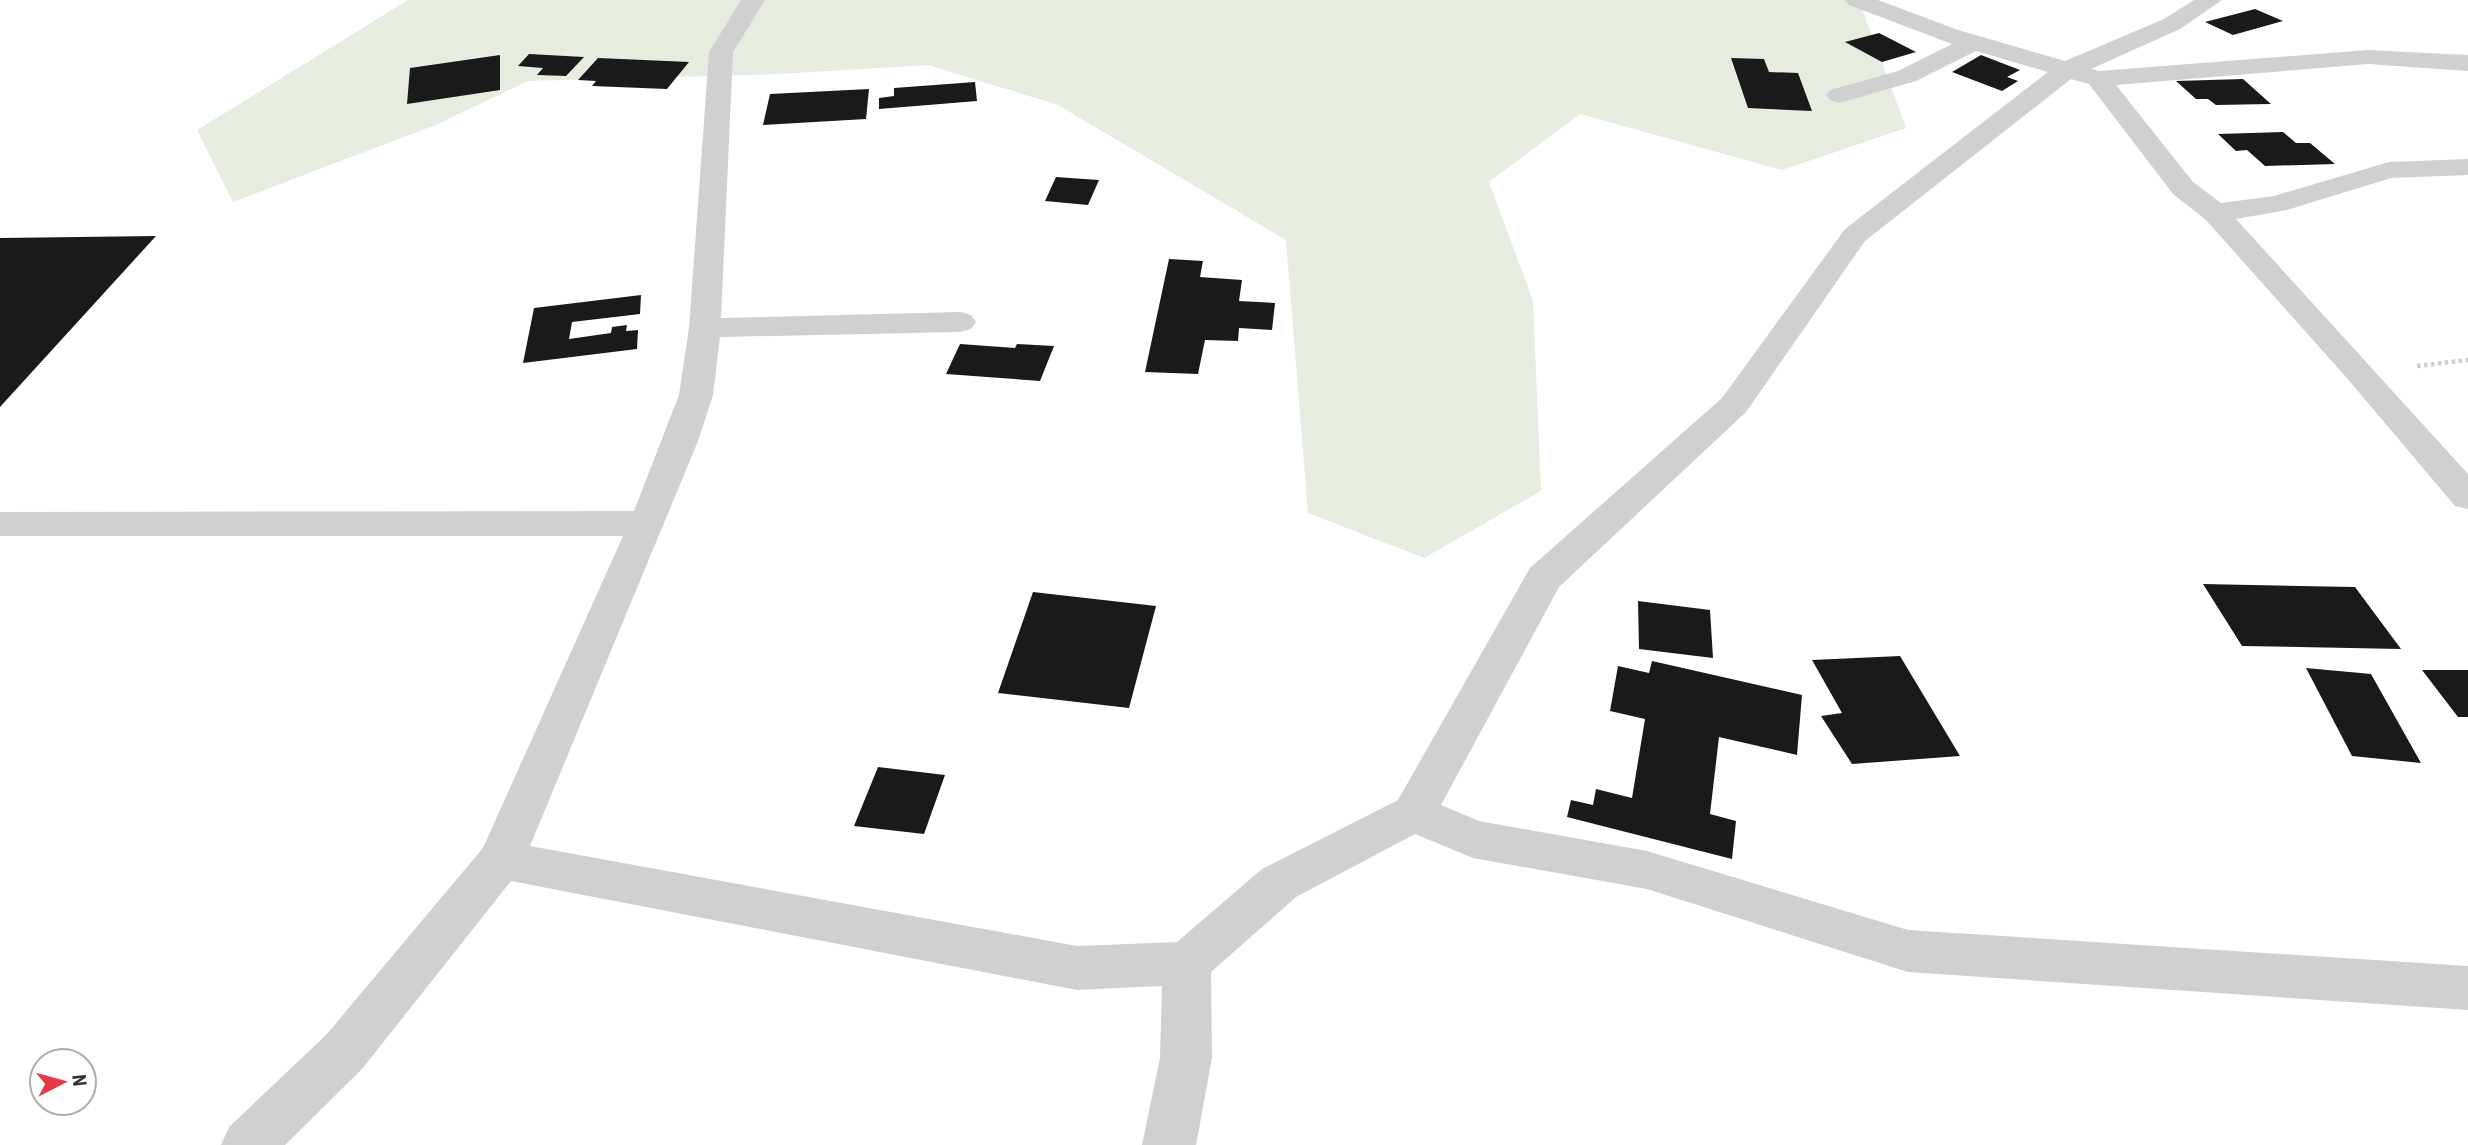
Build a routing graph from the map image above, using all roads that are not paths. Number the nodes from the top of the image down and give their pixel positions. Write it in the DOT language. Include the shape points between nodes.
graph roads {
  1 [pos="753,0"];
  2 [pos="1857,0"];
  3 [pos="2210,0"];
  4 [pos="1973,43"];
  5 [pos="2468,63"];
  6 [pos="2082,75"];
  7 [pos="1839,94"];
  8 [pos="2468,167"];
  9 [pos="2215,213"];
  10 [pos="960,322"];
  11 [pos="705,328"];
  12 [pos="2468,497"];
  13 [pos="647,523"];
  14 [pos="0,524"];
  15 [pos="1415,813"];
  16 [pos="501,859"];
  17 [pos="1187,963"];
  18 [pos="2468,988"];
  19 [pos="248,1145"];
  20 [pos="1168,1145"];
  1 -- 11 [label="street" via="721,52"];
  2 -- 4 [label="street"];
  3 -- 6 [label="street"];
  4 -- 6 [label="street"];
  4 -- 7 [label="street" via="1907,76"];
  5 -- 6 [label="street" via="2368,57"];
  6 -- 9 [label="street" via="2183,188"];
  6 -- 15 [label="street" via="1855,235 1734,405 1544,579"];
  8 -- 9 [label="street" via="2389,170 2277,204"];
  9 -- 12 [label="street"];
  10 -- 11 [label="street"];
  11 -- 13 [label="street" via="696,395"];
  13 -- 14 [label="street"];
  13 -- 16 [label="street"];
  15 -- 17 [label="street" via="1279,883"];
  15 -- 18 [label="street" via="1473,839 1647,870 1908,951"];
  16 -- 17 [label="street" via="1077,968"];
  16 -- 19 [label="street" via="344,1052"];
  17 -- 20 [label="street" via="1186,1058"];
}
